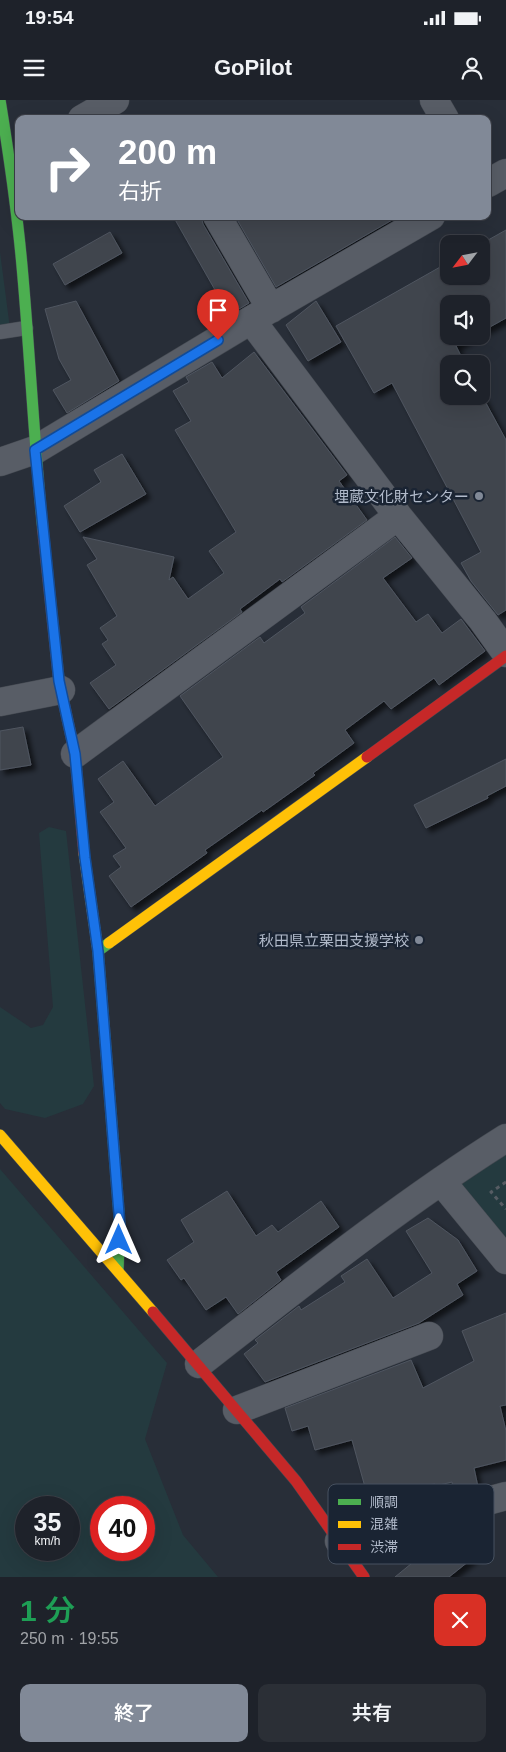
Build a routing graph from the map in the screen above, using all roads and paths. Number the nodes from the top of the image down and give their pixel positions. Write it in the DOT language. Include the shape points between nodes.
graph roads {
  1 [pos="0,100"];
  2 [pos="72,100"];
  3 [pos="115,100"];
  4 [pos="434,100"];
  5 [pos="80,115"];
  6 [pos="89,115"];
  7 [pos="443,115"];
  8 [pos="14,158"];
  9 [pos="15,171"];
  10 [pos="506,173"];
  11 [pos="491,181"];
  12 [pos="19,220"];
  13 [pos="219,220"];
  14 [pos="424,220"];
  15 [pos="261,315"];
  16 [pos="26,328"];
  17 [pos="0,332"];
  18 [pos="35,450"];
  19 [pos="0,462"];
  20 [pos="398,516"];
  21 [pos="506,654"];
  22 [pos="61,690"];
  23 [pos="0,702"];
  24 [pos="75,754"];
  25 [pos="98,951"];
  26 [pos="0,1135"];
  27 [pos="506,1138"];
  28 [pos="442,1181"];
  29 [pos="506,1182"];
  30 [pos="506,1209"];
  31 [pos="506,1260"];
  32 [pos="118,1270"];
  33 [pos="429,1336"];
  34 [pos="199,1364"];
  35 [pos="237,1410"];
  36 [pos="328,1526"];
  37 [pos="355,1564"];
  38 [pos="364,1577"];
  1 -- 8 [label="street"];
  2 -- 5 [label="street"];
  3 -- 6 [label="street"];
  4 -- 7 [label="street"];
  8 -- 9 [label="street"];
  10 -- 11 [label="street"];
  12 -- 16 [label="street"];
  13 -- 15 [label="street"];
  14 -- 15 [label="street"];
  15 -- 18 [label="street"];
  15 -- 20 [label="street"];
  16 -- 17 [label="lane"];
  16 -- 18 [label="street"];
  18 -- 19 [label="street"];
  18 -- 22 [label="street"];
  20 -- 21 [label="street"];
  20 -- 24 [label="street"];
  21 -- 25 [label="street"];
  22 -- 23 [label="street"];
  22 -- 24 [label="street"];
  24 -- 25 [label="street"];
  25 -- 32 [label="street" via="120,1226"];
  26 -- 32 [label="street"];
  27 -- 28 [label="street"];
  28 -- 31 [label="street"];
  28 -- 34 [label="street" via="356,1241"];
  29 -- 30 [label="path" via="491,1192"];
  32 -- 34 [label="street"];
  33 -- 35 [label="street"];
  34 -- 35 [label="street"];
  35 -- 36 [label="street"];
  37 -- 38 [label="street"];
}
